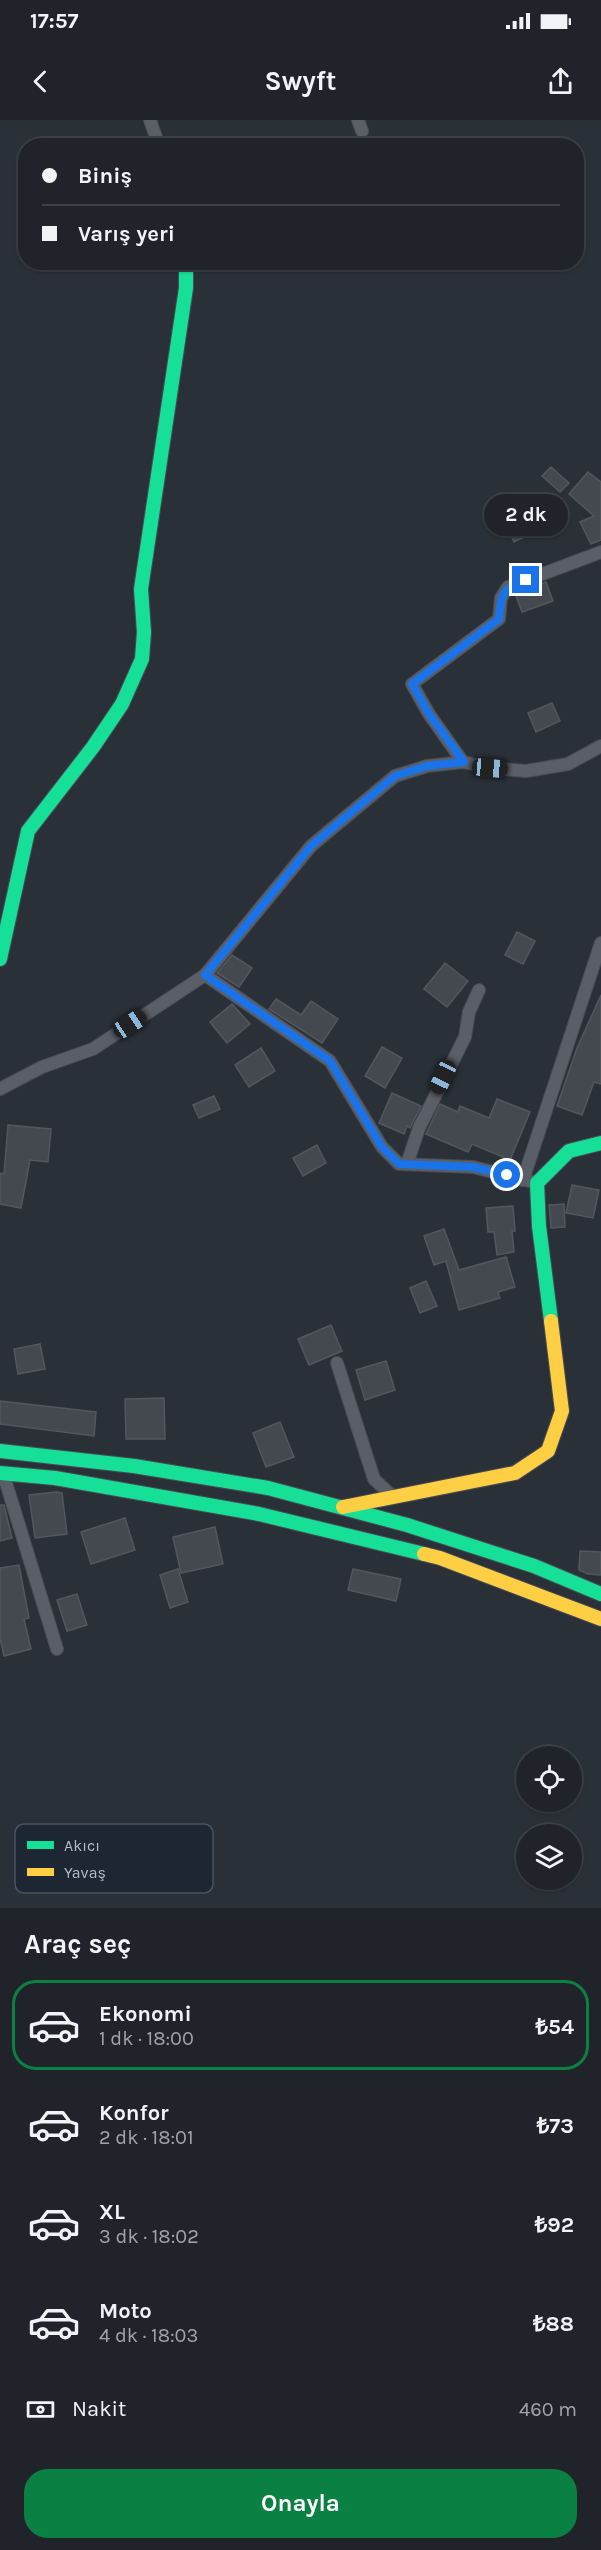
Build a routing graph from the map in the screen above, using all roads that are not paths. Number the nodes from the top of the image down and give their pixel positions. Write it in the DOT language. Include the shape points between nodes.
graph roads {
  1 [pos="150,120"];
  2 [pos="156,138"];
  3 [pos="186,270"];
  4 [pos="601,552"];
  5 [pos="601,746"];
  6 [pos="464,762"];
  7 [pos="601,943"];
  8 [pos="0,959"];
  9 [pos="205,975"];
  10 [pos="479,990"];
  11 [pos="0,1089"];
  12 [pos="601,1143"];
  13 [pos="407,1164"];
  14 [pos="530,1181"];
  15 [pos="337,1364"];
  16 [pos="0,1451"];
  17 [pos="2,1473"];
  18 [pos="393,1497"];
  19 [pos="342,1508"];
  20 [pos="601,1594"];
  21 [pos="601,1620"];
  22 [pos="57,1649"];
  1 -- 2 [label="street"];
  3 -- 8 [label="main road" via="141,589 142,659 122,704 28,831"];
  4 -- 6 [label="street" via="508,587 501,598 499,619 412,684"];
  5 -- 6 [label="street" via="568,764 526,771"];
  6 -- 9 [label="street" via="427,766 395,776 369,797 311,846"];
  7 -- 14 [label="street"];
  9 -- 11 [label="street" via="93,1049 42,1067"];
  9 -- 13 [label="street" via="330,1061 382,1147 399,1164"];
  10 -- 13 [label="street" via="469,1012 465,1037 419,1128"];
  12 -- 14 [label="main road" via="569,1151"];
  13 -- 14 [label="street" via="473,1167"];
  14 -- 18 [label="main road" via="562,1411 548,1451 514,1473"];
  15 -- 18 [label="street" via="374,1479"];
  16 -- 19 [label="main road" via="268,1488"];
  17 -- 21 [label="main road" via="55,1478 259,1514 440,1558"];
  17 -- 22 [label="street"];
  18 -- 19 [label="main road"];
  19 -- 20 [label="main road" via="534,1566"];
}
